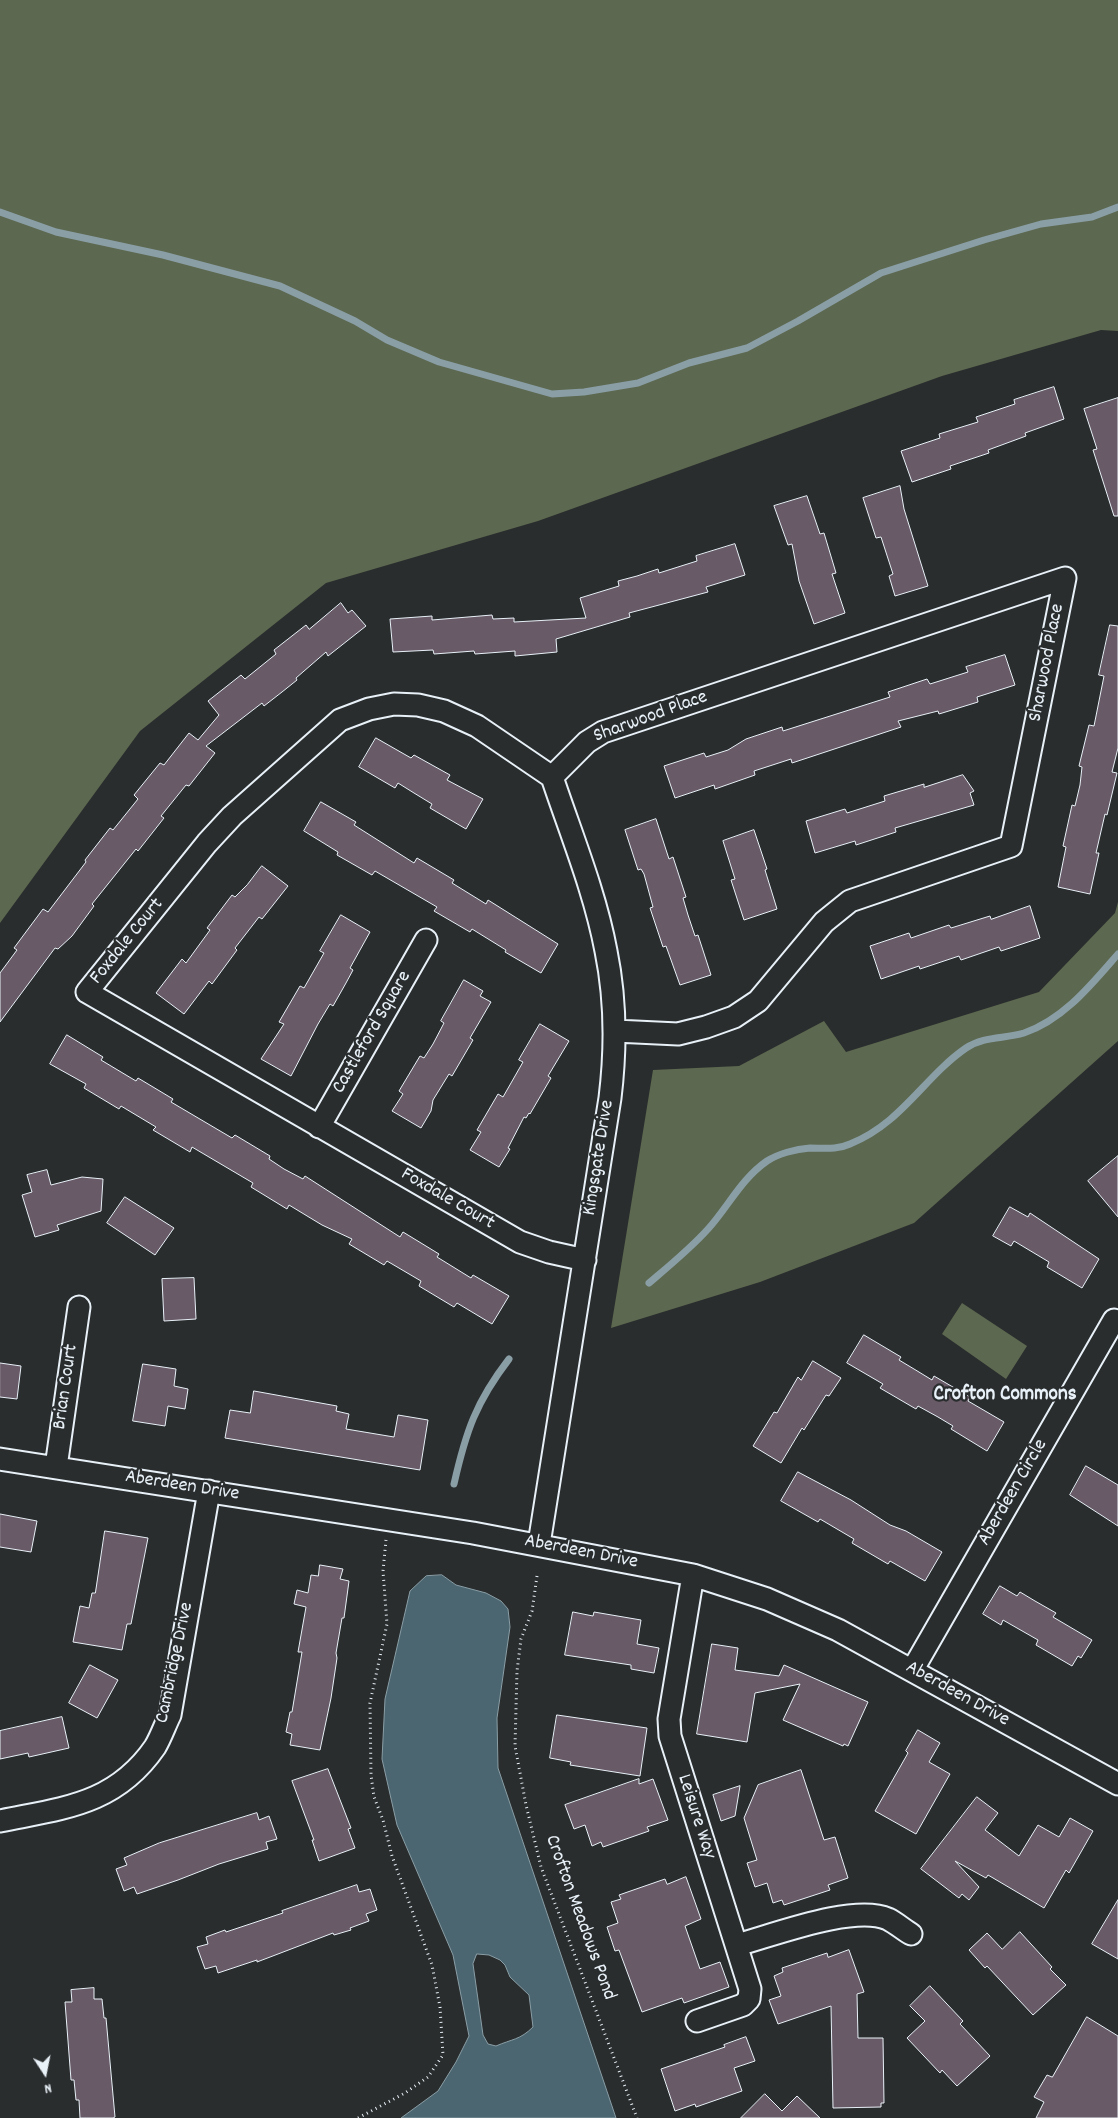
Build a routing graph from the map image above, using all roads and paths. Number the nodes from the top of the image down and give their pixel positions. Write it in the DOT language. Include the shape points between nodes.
graph roads {
  1 [pos="552,777"];
  2 [pos="426,940"];
  3 [pos="615,1031"];
  4 [pos="319,1127"];
  5 [pos="585,1260"];
  6 [pos="78,1307"];
  7 [pos="1118,1322"];
  8 [pos="0,1459"];
  9 [pos="56,1467"];
  10 [pos="209,1491"];
  11 [pos="388,1520"];
  12 [pos="539,1544"];
  13 [pos="693,1575"];
  14 [pos="537,1576"];
  15 [pos="912,1670"];
  16 [pos="1118,1784"];
  17 [pos="0,1821"];
  18 [pos="911,1934"];
  19 [pos="737,1945"];
  20 [pos="697,2021"];
  21 [pos="358,2118"];
  22 [pos="637,2118"];
  1 -- 3 [label="street, Kingsgate Drive" via="596,909 613,994"];
  1 -- 3 [label="street, Sharwood Place" via="587,742 603,732 1065,578 1011,846 850,901 824,922 758,1001 734,1017 678,1034"];
  1 -- 4 [label="street, Foxdale Court" via="478,726 444,711 394,704 368,709 340,720 232,816 88,992"];
  2 -- 4 [label="street, Castleford Square"];
  3 -- 5 [label="street, Kingsgate Drive" via="610,1098"];
  4 -- 5 [label="street, Foxdale Court" via="520,1242"];
  5 -- 12 [label="street, Kingsgate Drive"];
  6 -- 9 [label="street, Brian Court"];
  7 -- 15 [label="street, Aberdeen Circle" via="1114,1320"];
  8 -- 9 [label="street, Aberdeen Drive"];
  9 -- 10 [label="street, Aberdeen Drive"];
  10 -- 11 [label="street, Aberdeen Drive"];
  10 -- 17 [label="street, Cambridge Drive" via="170,1715 156,1745 121,1784 99,1797"];
  11 -- 12 [label="street, Aberdeen Drive"];
  11 -- 21 [label="path" via="384,1571 388,1624 370,1703 374,1797 432,1965 440,2007 443,2055 428,2076"];
  12 -- 13 [label="street, Aberdeen Drive"];
  13 -- 15 [label="street, Aberdeen Drive" via="767,1599 830,1626"];
  13 -- 19 [label="street, Leisure Way" via="670,1736"];
  14 -- 22 [label="path, Crofton Meadows Pond" via="532,1611 521,1639 515,1746 541,1867"];
  15 -- 16 [label="street, Aberdeen Drive"];
  18 -- 19 [label="street" via="888,1919 864,1914 841,1916"];
  19 -- 20 [label="street, Leisure Way" via="750,1989 749,1999 743,2005"];
}
